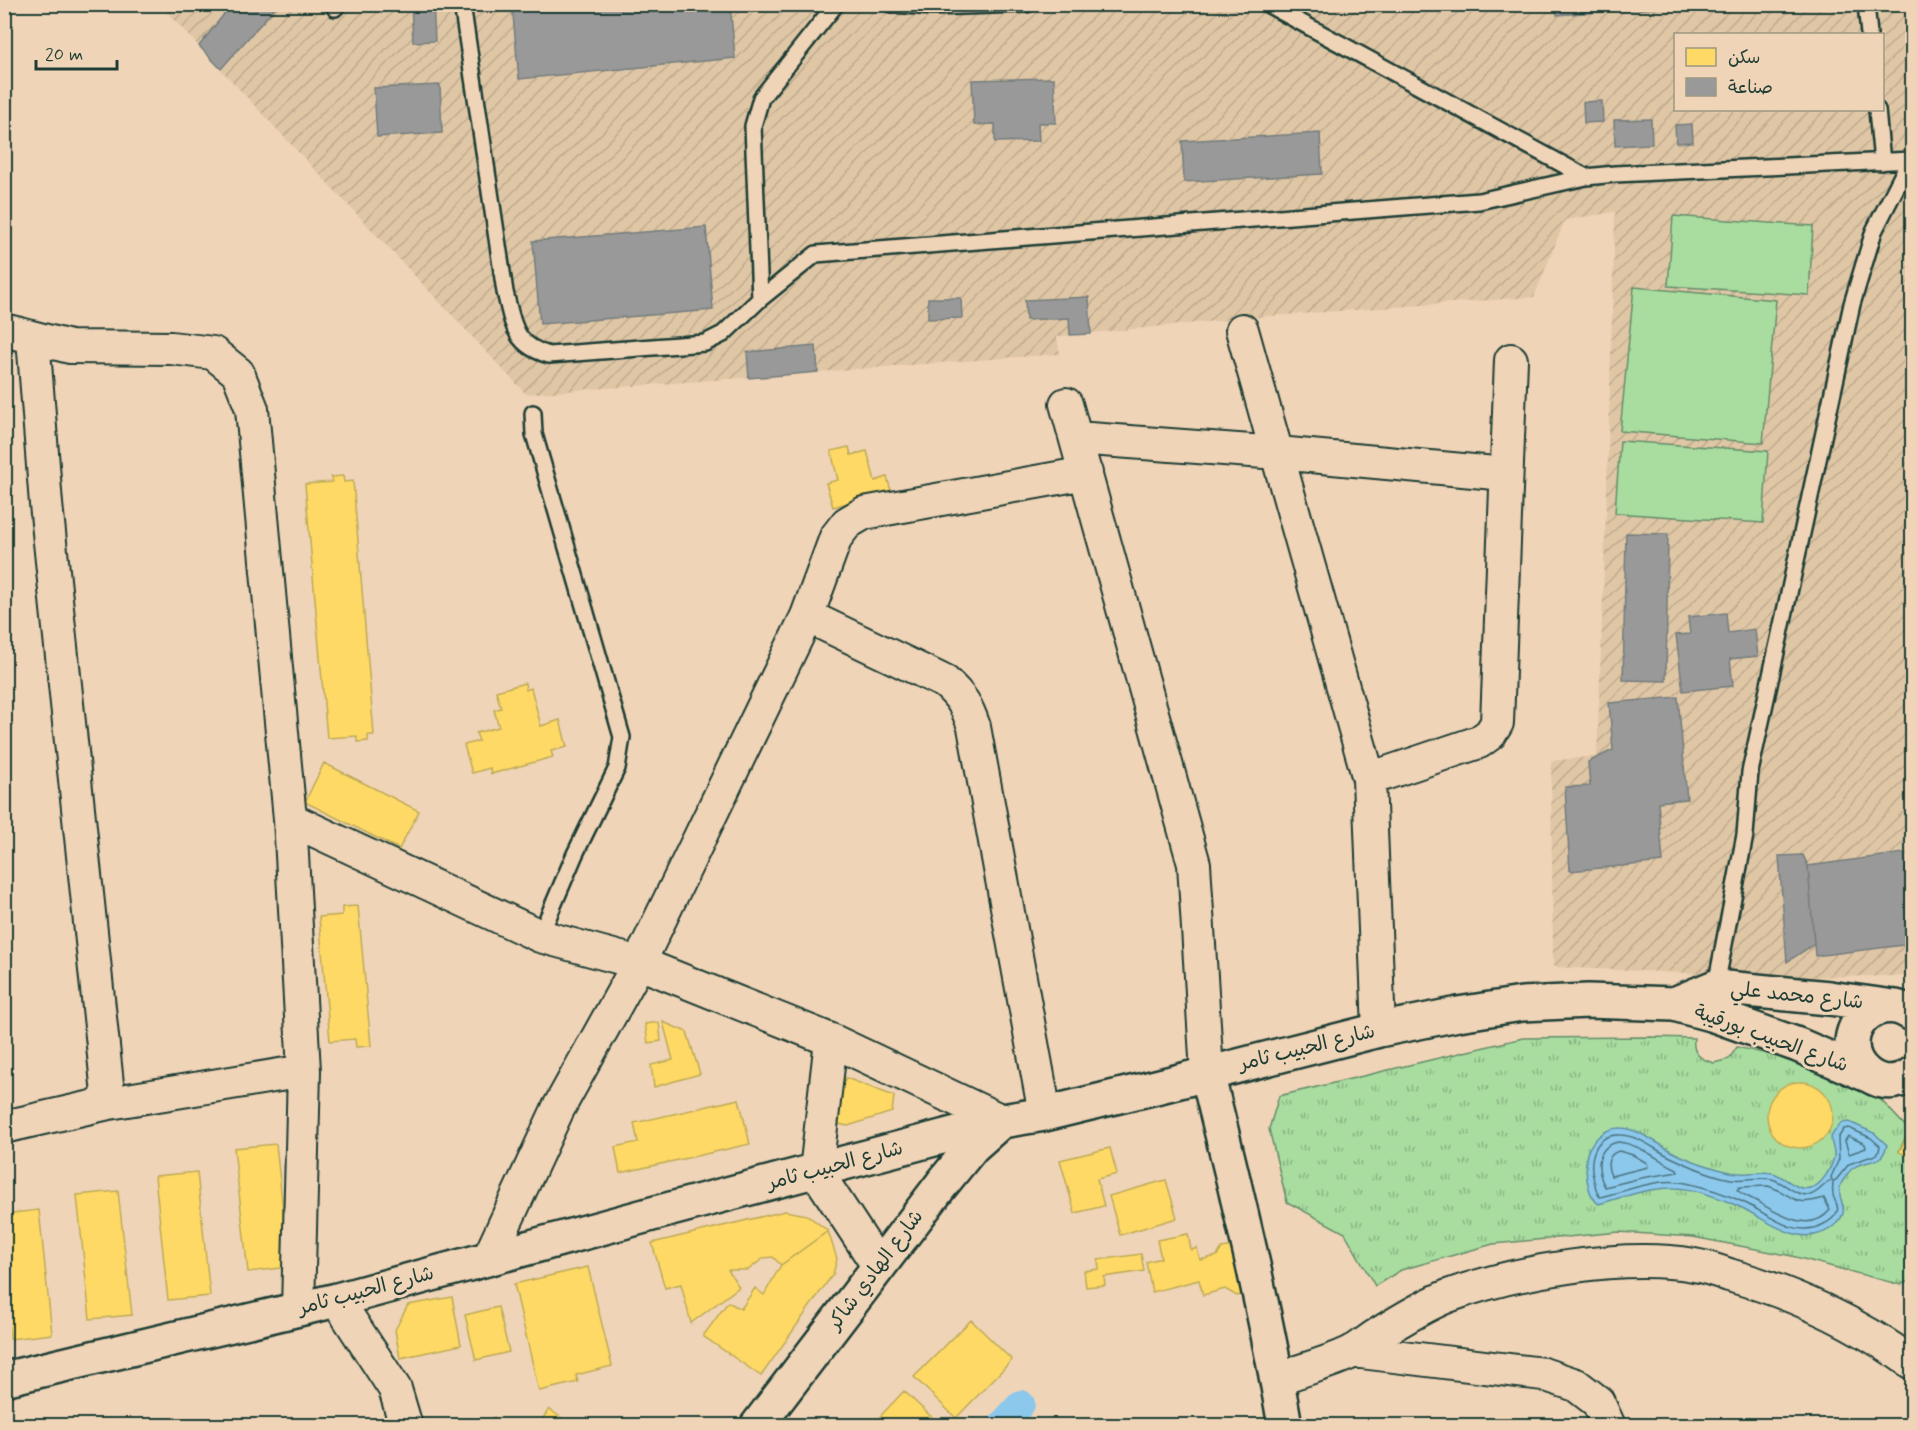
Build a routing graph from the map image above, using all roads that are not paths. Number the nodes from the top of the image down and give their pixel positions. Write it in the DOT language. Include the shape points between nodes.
graph roads {
  1 [pos="462,4"];
  2 [pos="836,4"];
  3 [pos="891,4"];
  4 [pos="1027,4"];
  5 [pos="1267,4"];
  6 [pos="1866,4"];
  7 [pos="931,6"];
  8 [pos="1869,33"];
  9 [pos="1877,111"];
  10 [pos="1911,160"];
  11 [pos="1882,162"];
  12 [pos="1586,177"];
  13 [pos="760,299"];
  14 [pos="1242,330"];
  15 [pos="19,334"];
  16 [pos="1511,360"];
  17 [pos="1066,404"];
  18 [pos="533,413"];
  19 [pos="1076,438"];
  20 [pos="1278,453"];
  21 [pos="1086,472"];
  22 [pos="1506,474"];
  23 [pos="807,616"];
  24 [pos="1370,779"];
  25 [pos="290,819"];
  26 [pos="540,936"];
  27 [pos="639,963"];
  28 [pos="1715,1001"];
  29 [pos="1674,1004"];
  30 [pos="1904,1010"];
  31 [pos="1379,1030"];
  32 [pos="831,1040"];
  33 [pos="304,1071"];
  34 [pos="1207,1073"];
  35 [pos="1896,1082"];
  36 [pos="108,1103"];
  37 [pos="1045,1114"];
  38 [pos="1002,1121"];
  39 [pos="4,1127"];
  40 [pos="816,1171"];
  41 [pos="489,1258"];
  42 [pos="879,1267"];
  43 [pos="337,1300"];
  44 [pos="298,1309"];
  45 [pos="1353,1351"];
  46 [pos="1912,1363"];
  47 [pos="4,1379"];
  48 [pos="1277,1379"];
  49 [pos="406,1425"];
  50 [pos="757,1425"];
  51 [pos="1285,1425"];
  52 [pos="1609,1425"];
  1 -- 13 [label="lane" via="505,292 514,329 526,344 549,355 705,343 723,334"];
  2 -- 13 [label="lane" via="761,98 753,126"];
  3 -- 7 [label="lane"];
  4 -- 7 [label="lane"];
  5 -- 12 [label="lane"];
  6 -- 8 [label="lane"];
  9 -- 11 [label="lane"];
  10 -- 11 [label="lane"];
  10 -- 28 [label="lane" via="1874,231 1852,304 1750,772 1745,835"];
  11 -- 12 [label="lane"];
  12 -- 13 [label="lane" via="1479,201 816,254"];
  14 -- 20 [label="street"];
  15 -- 25 [label="street" via="70,347 171,348 213,353 238,373 252,409"];
  15 -- 36 [label="street" via="45,492"];
  16 -- 22 [label="street"];
  17 -- 19 [label="street"];
  18 -- 26 [label="lane" via="534,434 622,737 617,768"];
  19 -- 20 [label="street"];
  19 -- 21 [label="street"];
  20 -- 22 [label="street"];
  20 -- 24 [label="street"];
  21 -- 23 [label="street" via="864,513 847,523 836,537"];
  21 -- 34 [label="street" via="1194,864"];
  22 -- 24 [label="street" via="1497,723 1479,742"];
  23 -- 27 [label="street"];
  23 -- 37 [label="street" via="945,682 967,708 976,738"];
  24 -- 31 [label="street"];
  25 -- 26 [label="street"];
  25 -- 33 [label="street"];
  26 -- 27 [label="street"];
  27 -- 32 [label="street"];
  27 -- 41 [label="street" via="558,1108"];
  28 -- 29 [label="street, شارع الحبيب بورقيبة"];
  28 -- 30 [label="street, شارع محمد علي" via="1829,998"];
  28 -- 35 [label="street, شارع الحبيب بورقيبة" via="1798,1045"];
  29 -- 31 [label="street, شارع الحبيب ثامر" via="1522,1004"];
  30 -- 35 [label="street" via="1878,1008 1862,1018 1853,1034 1856,1061"];
  31 -- 34 [label="street, شارع الحبيب ثامر"];
  32 -- 38 [label="street"];
  32 -- 40 [label="street"];
  33 -- 36 [label="street"];
  33 -- 44 [label="street"];
  34 -- 37 [label="street, شارع الحبيب ثامر"];
  34 -- 48 [label="street"];
  36 -- 39 [label="street"];
  37 -- 38 [label="street, شارع الحبيب ثامر"];
  38 -- 40 [label="street, شارع الحبيب ثامر"];
  38 -- 42 [label="street, شارع الهادي شاكر" via="972,1147"];
  40 -- 41 [label="street, شارع الحبيب ثامر"];
  40 -- 42 [label="street"];
  41 -- 43 [label="street, شارع الحبيب ثامر"];
  42 -- 50 [label="street, شارع الهادي شاكر"];
  43 -- 44 [label="street, شارع الحبيب ثامر"];
  43 -- 49 [label="street" via="394,1389"];
  44 -- 47 [label="street, شارع الحبيب ثامر"];
  45 -- 46 [label="street" via="1407,1317 1484,1284 1582,1266 1648,1261 1695,1265 1756,1282 1828,1313"];
  45 -- 48 [label="street"];
  45 -- 52 [label="street" via="1543,1374 1576,1385 1598,1402"];
  48 -- 51 [label="street"];
}
